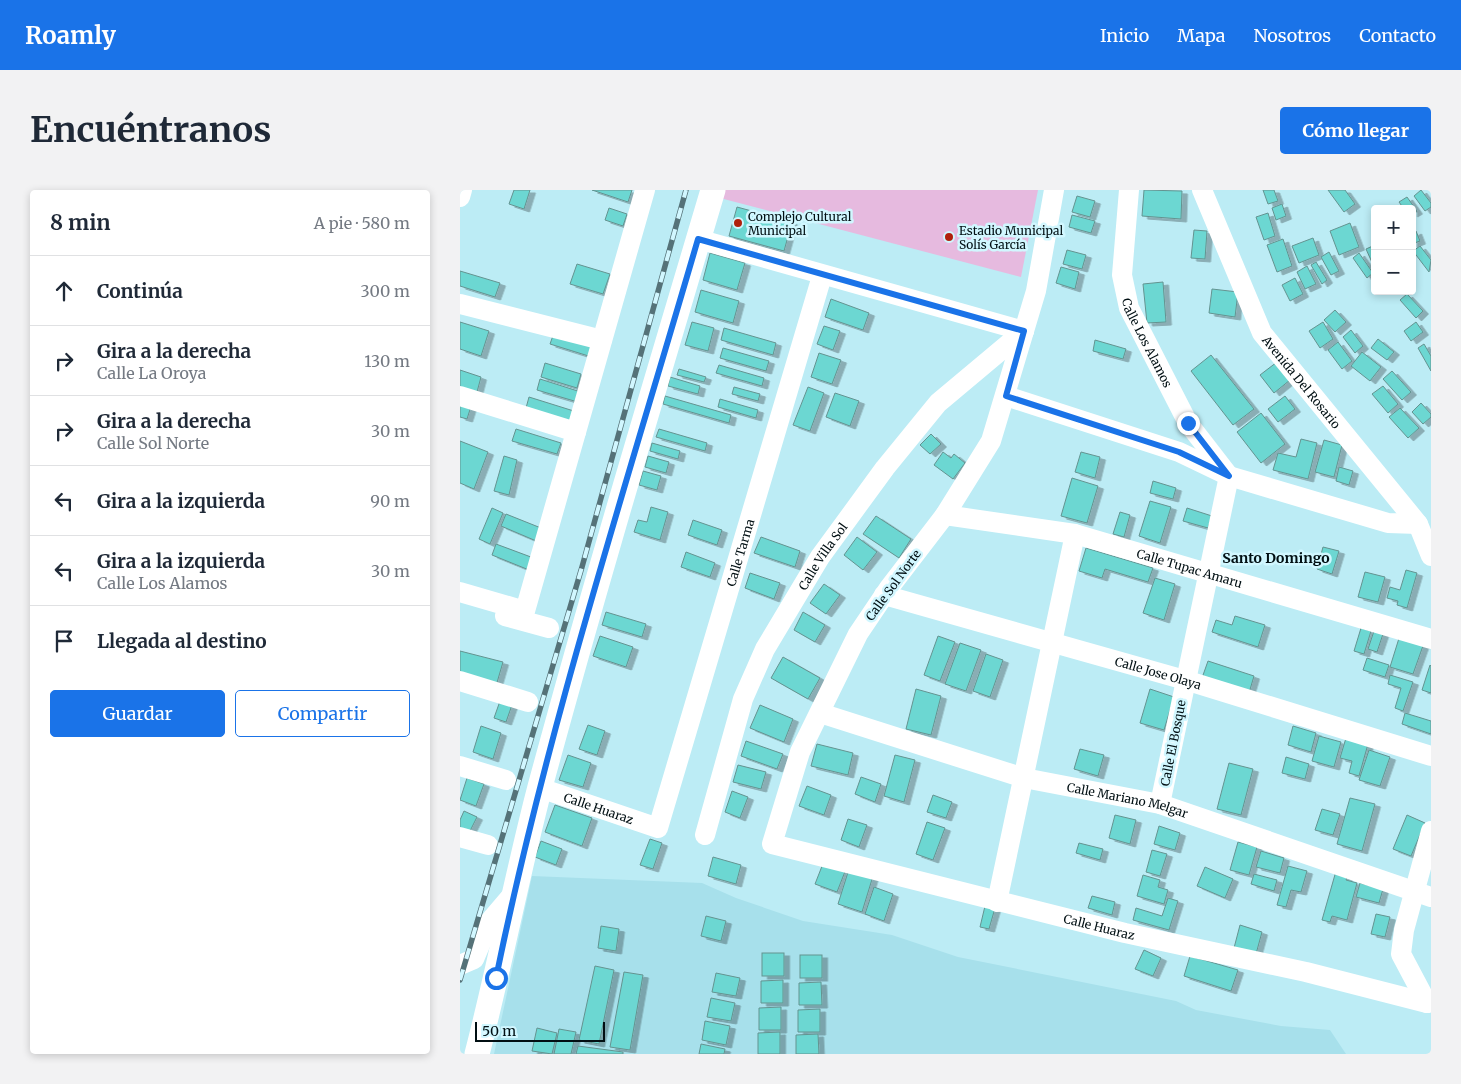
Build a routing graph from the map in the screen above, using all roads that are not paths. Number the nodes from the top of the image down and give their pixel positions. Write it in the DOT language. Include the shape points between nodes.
graph roads {
  1 [pos="462,190"];
  2 [pos="645,190"];
  3 [pos="713,190"];
  4 [pos="1054,190"];
  5 [pos="1129,190"];
  6 [pos="1202,190"];
  7 [pos="460,197"];
  8 [pos="698,239"];
  9 [pos="822,276"];
  10 [pos="460,304"];
  11 [pos="1024,331"];
  12 [pos="602,340"];
  13 [pos="460,396"];
  14 [pos="1006,396"];
  15 [pos="576,432"];
  16 [pos="1229,476"];
  17 [pos="945,515"];
  18 [pos="1418,524"];
  19 [pos="1076,534"];
  20 [pos="1431,556"];
  21 [pos="1208,572"];
  22 [pos="460,592"];
  23 [pos="884,595"];
  24 [pos="460,603"];
  25 [pos="548,628"];
  26 [pos="1431,639"];
  27 [pos="1052,643"];
  28 [pos="1185,680"];
  29 [pos="460,681"];
  30 [pos="528,702"];
  31 [pos="820,713"];
  32 [pos="1431,756"];
  33 [pos="460,766"];
  34 [pos="1024,778"];
  35 [pos="506,780"];
  36 [pos="540,788"];
  37 [pos="1160,804"];
  38 [pos="658,828"];
  39 [pos="1431,831"];
  40 [pos="705,835"];
  41 [pos="460,837"];
  42 [pos="772,844"];
  43 [pos="488,845"];
  44 [pos="1423,893"];
  45 [pos="513,894"];
  46 [pos="997,902"];
  47 [pos="460,965"];
  48 [pos="477,1054"];
  1 -- 7 [label="street"];
  2 -- 12 [label="street"];
  3 -- 8 [label="street"];
  4 -- 11 [label="street, Calle Sol Norte" via="1036,291"];
  5 -- 16 [label="street, Calle Los Alamos" via="1122,276 1129,308 1188,423"];
  6 -- 18 [label="street, Avenida Del Rosario" via="1262,333"];
  8 -- 9 [label="street"];
  8 -- 36 [label="street"];
  9 -- 11 [label="street"];
  9 -- 38 [label="street, Calle Tarma"];
  10 -- 12 [label="street"];
  11 -- 14 [label="street, Calle Sol Norte"];
  11 -- 40 [label="street, Calle Villa Sol" via="938,403 820,557 765,649 743,698"];
  12 -- 15 [label="street"];
  13 -- 15 [label="street"];
  14 -- 16 [label="street" via="1179,452"];
  14 -- 17 [label="street, Calle Sol Norte" via="991,441"];
  15 -- 22 [label="street" via="525,610"];
  16 -- 18 [label="street" via="1388,523"];
  16 -- 21 [label="street, Calle El Bosque"];
  17 -- 19 [label="street, Calle Tupac Amaru"];
  17 -- 23 [label="street, Calle Sol Norte"];
  18 -- 20 [label="street, Avenida Del Rosario"];
  19 -- 21 [label="street, Calle Tupac Amaru"];
  19 -- 27 [label="street"];
  21 -- 26 [label="street, Calle Tupac Amaru"];
  21 -- 28 [label="street, Calle El Bosque"];
  23 -- 27 [label="street, Calle Jose Olaya"];
  23 -- 31 [label="street, Calle Sol Norte" via="858,634"];
  24 -- 25 [label="street"];
  27 -- 28 [label="street, Calle Jose Olaya"];
  27 -- 34 [label="street"];
  28 -- 32 [label="street, Calle Jose Olaya"];
  28 -- 37 [label="street, Calle El Bosque"];
  29 -- 30 [label="street"];
  31 -- 34 [label="street, Calle Mariano Melgar"];
  31 -- 42 [label="street, Calle Sol Norte" via="800,752"];
  33 -- 35 [label="street"];
  34 -- 37 [label="street, Calle Mariano Melgar"];
  34 -- 46 [label="street"];
  36 -- 38 [label="street, Calle Huaraz"];
  36 -- 45 [label="street"];
  37 -- 44 [label="street, Calle Mariano Melgar"];
  39 -- 44 [label="street"];
  41 -- 43 [label="street"];
  42 -- 46 [label="street, Calle Huaraz"];
  44 -- 46 [label="street, Calle Huaraz" via="1404,930 1402,954 1427,1003 1306,972"];
  45 -- 47 [label="street" via="490,921 474,959"];
  45 -- 48 [label="street"];
}
